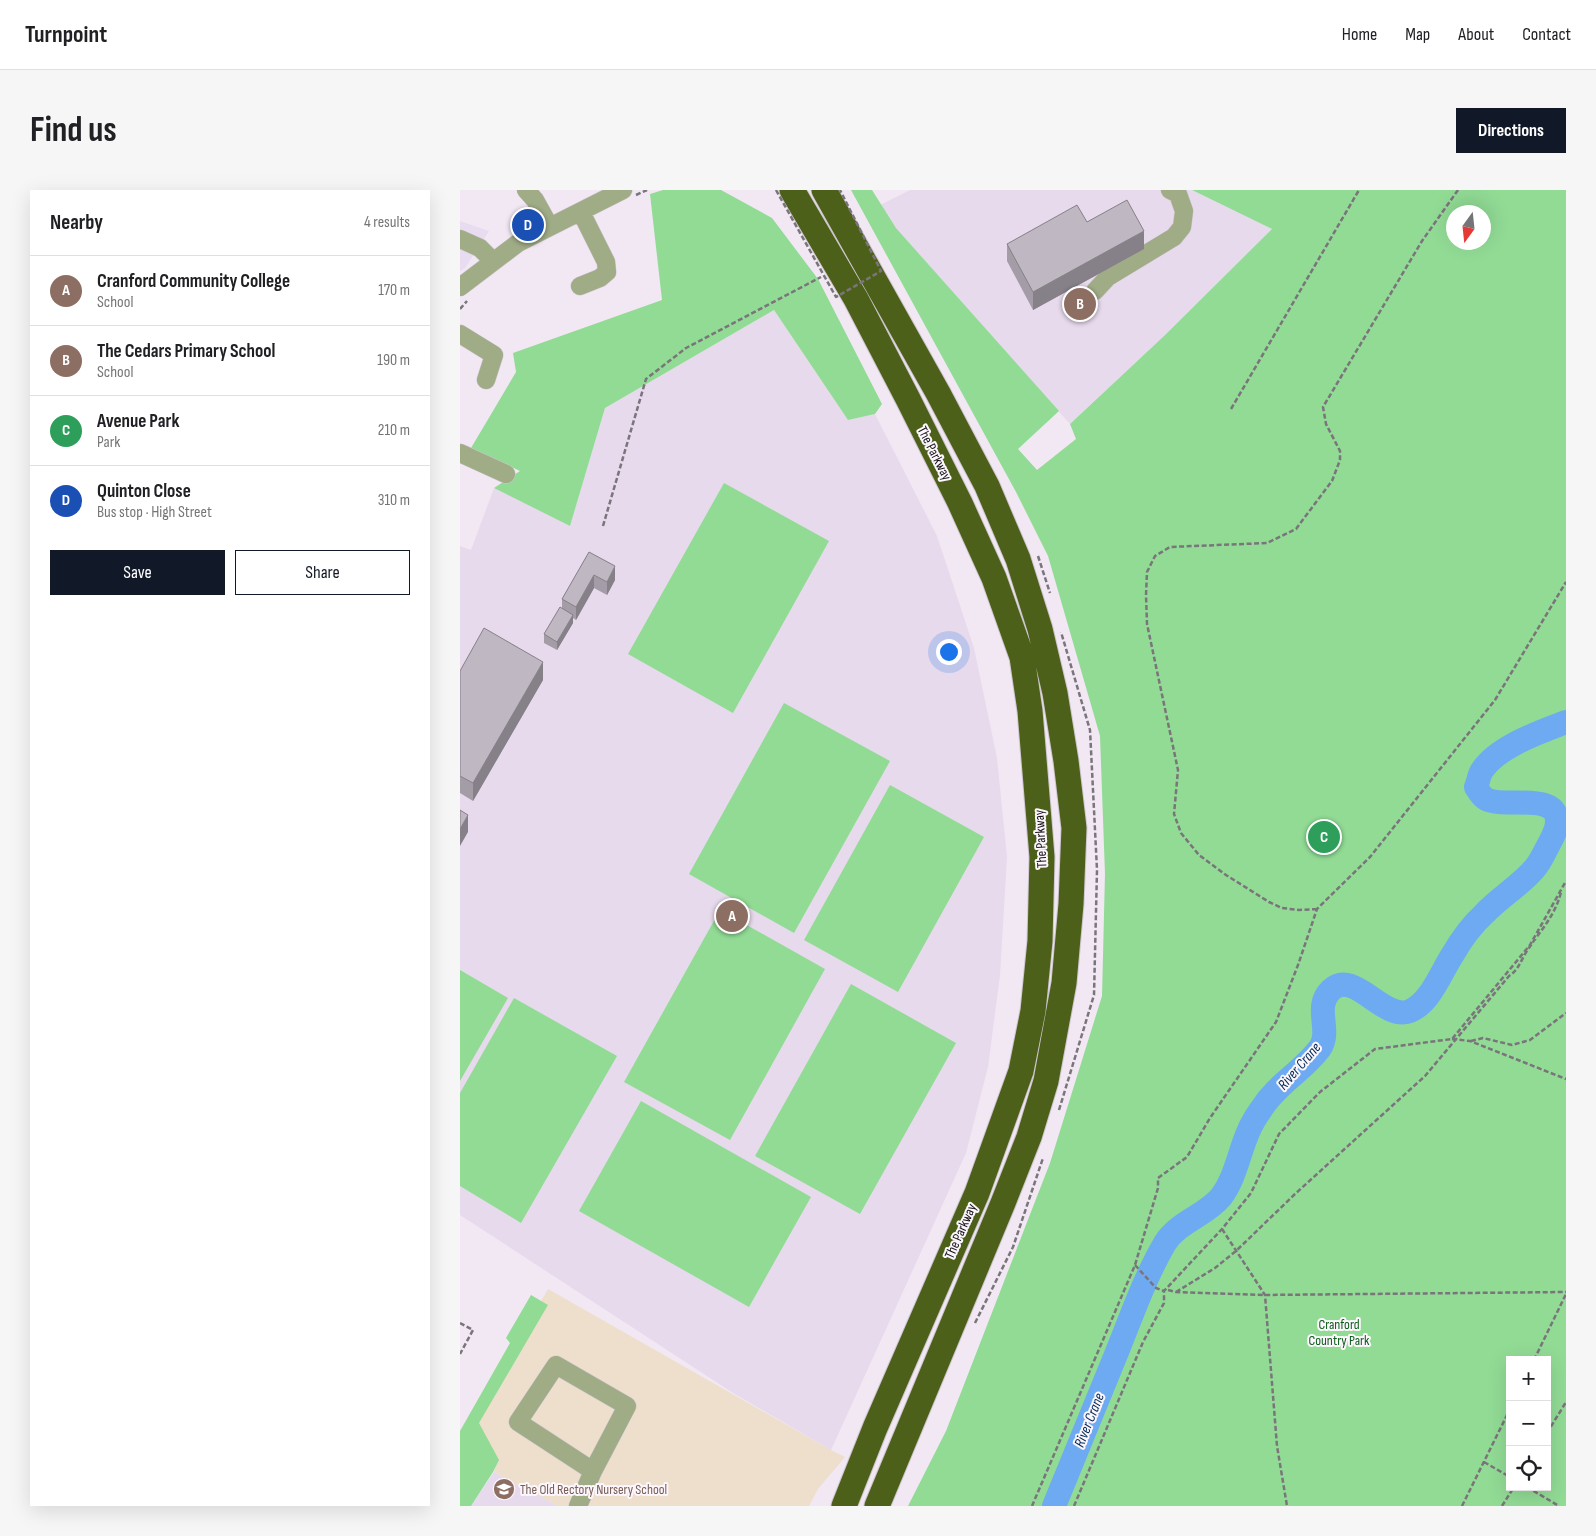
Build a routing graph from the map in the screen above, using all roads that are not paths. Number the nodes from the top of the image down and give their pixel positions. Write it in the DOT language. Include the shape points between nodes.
graph roads {
  1 [pos="526,190"];
  2 [pos="623,190"];
  3 [pos="792,190"];
  4 [pos="824,190"];
  5 [pos="1170,190"];
  6 [pos="581,212"];
  7 [pos="550,227"];
  8 [pos="460,239"];
  9 [pos="493,261"];
  10 [pos="580,286"];
  11 [pos="460,287"];
  12 [pos="1095,291"];
  13 [pos="460,334"];
  14 [pos="486,380"];
  15 [pos="460,453"];
  16 [pos="506,474"];
  17 [pos="593,1471"];
  18 [pos="578,1506"];
  19 [pos="844,1506"];
  20 [pos="877,1506"];
  1 -- 7 [label="street" via="536,200"];
  2 -- 6 [label="street"];
  3 -- 19 [label="highway, The Parkway" via="900,382 994,578 1022,657 1030,711 1042,856 1040,941 1033,1011 1021,1071 977,1193"];
  4 -- 20 [label="highway, The Parkway" via="987,486 1018,559 1040,629 1055,693 1074,828 1072,904 1064,982 1046,1081 1003,1203"];
  5 -- 12 [label="street" via="1178,194 1184,211 1182,227 1174,237 1108,277"];
  6 -- 7 [label="street"];
  6 -- 10 [label="street" via="606,262 607,272"];
  7 -- 9 [label="street" via="518,243"];
  8 -- 9 [label="street" via="480,248"];
  9 -- 11 [label="street"];
  13 -- 14 [label="street" via="494,355"];
  15 -- 16 [label="street"];
  17 -- 17 [label="street" via="627,1406 556,1365 518,1422"];
  17 -- 18 [label="street"];
}
